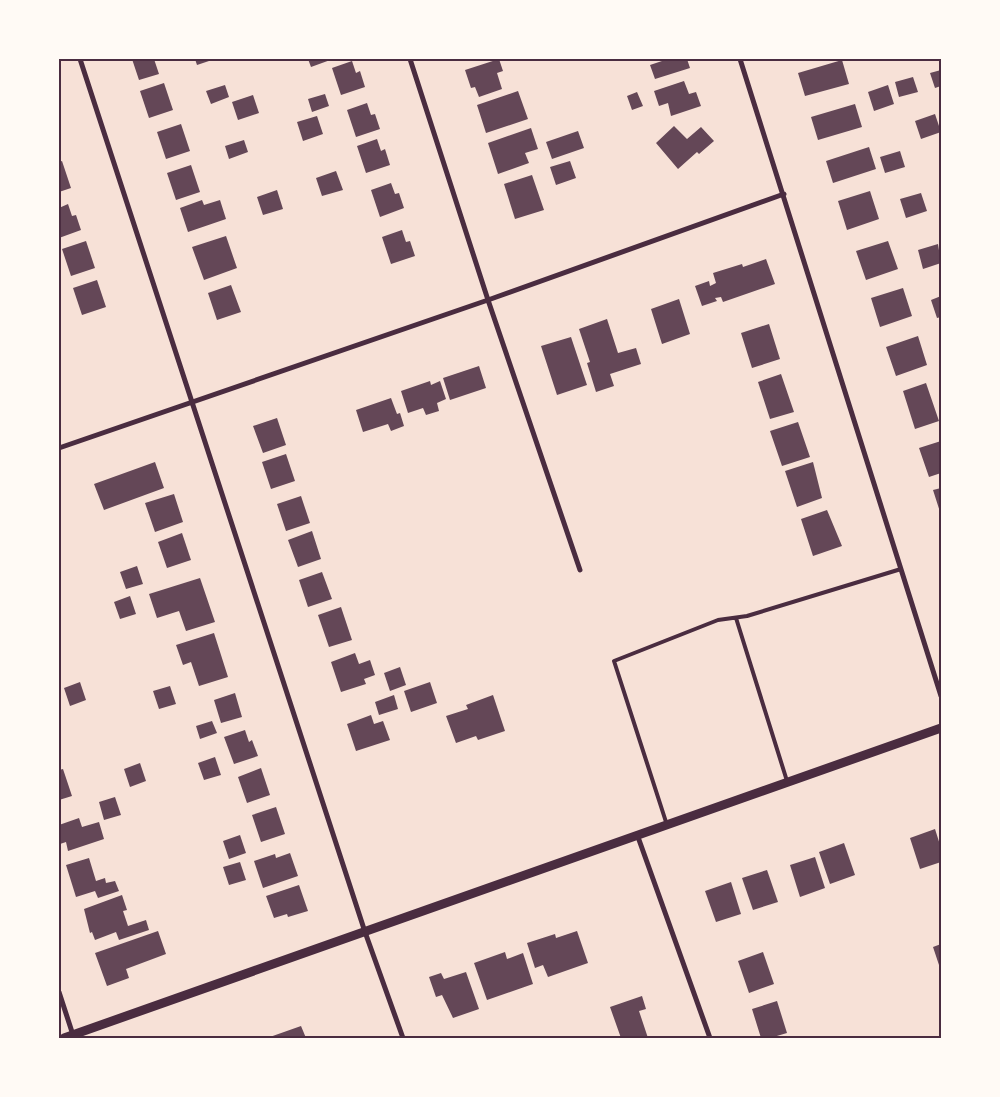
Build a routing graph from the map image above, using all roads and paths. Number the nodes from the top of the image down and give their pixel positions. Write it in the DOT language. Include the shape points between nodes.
graph roads {
  1 [pos="80,59"];
  2 [pos="410,59"];
  3 [pos="740,59"];
  4 [pos="784,194"];
  5 [pos="488,300"];
  6 [pos="192,402"];
  7 [pos="59,448"];
  8 [pos="901,569"];
  9 [pos="580,570"];
  10 [pos="736,618"];
  11 [pos="941,696"];
  12 [pos="941,728"];
  13 [pos="788,783"];
  14 [pos="668,826"];
  15 [pos="638,837"];
  16 [pos="365,932"];
  17 [pos="59,992"];
  18 [pos="68,1037"];
  19 [pos="403,1038"];
  20 [pos="710,1038"];
  1 -- 6 [label="street"];
  2 -- 5 [label="street"];
  3 -- 4 [label="street"];
  4 -- 5 [label="street"];
  4 -- 8 [label="street"];
  5 -- 6 [label="street"];
  5 -- 9 [label="street"];
  6 -- 7 [label="street"];
  6 -- 16 [label="street"];
  8 -- 10 [label="lane"];
  8 -- 11 [label="street"];
  10 -- 13 [label="lane"];
  10 -- 14 [label="lane" via="718,620 614,661"];
  12 -- 13 [label="street"];
  13 -- 14 [label="street"];
  14 -- 15 [label="street"];
  15 -- 16 [label="street"];
  15 -- 20 [label="street"];
  16 -- 18 [label="street"];
  16 -- 19 [label="street"];
  17 -- 18 [label="street"];
}
